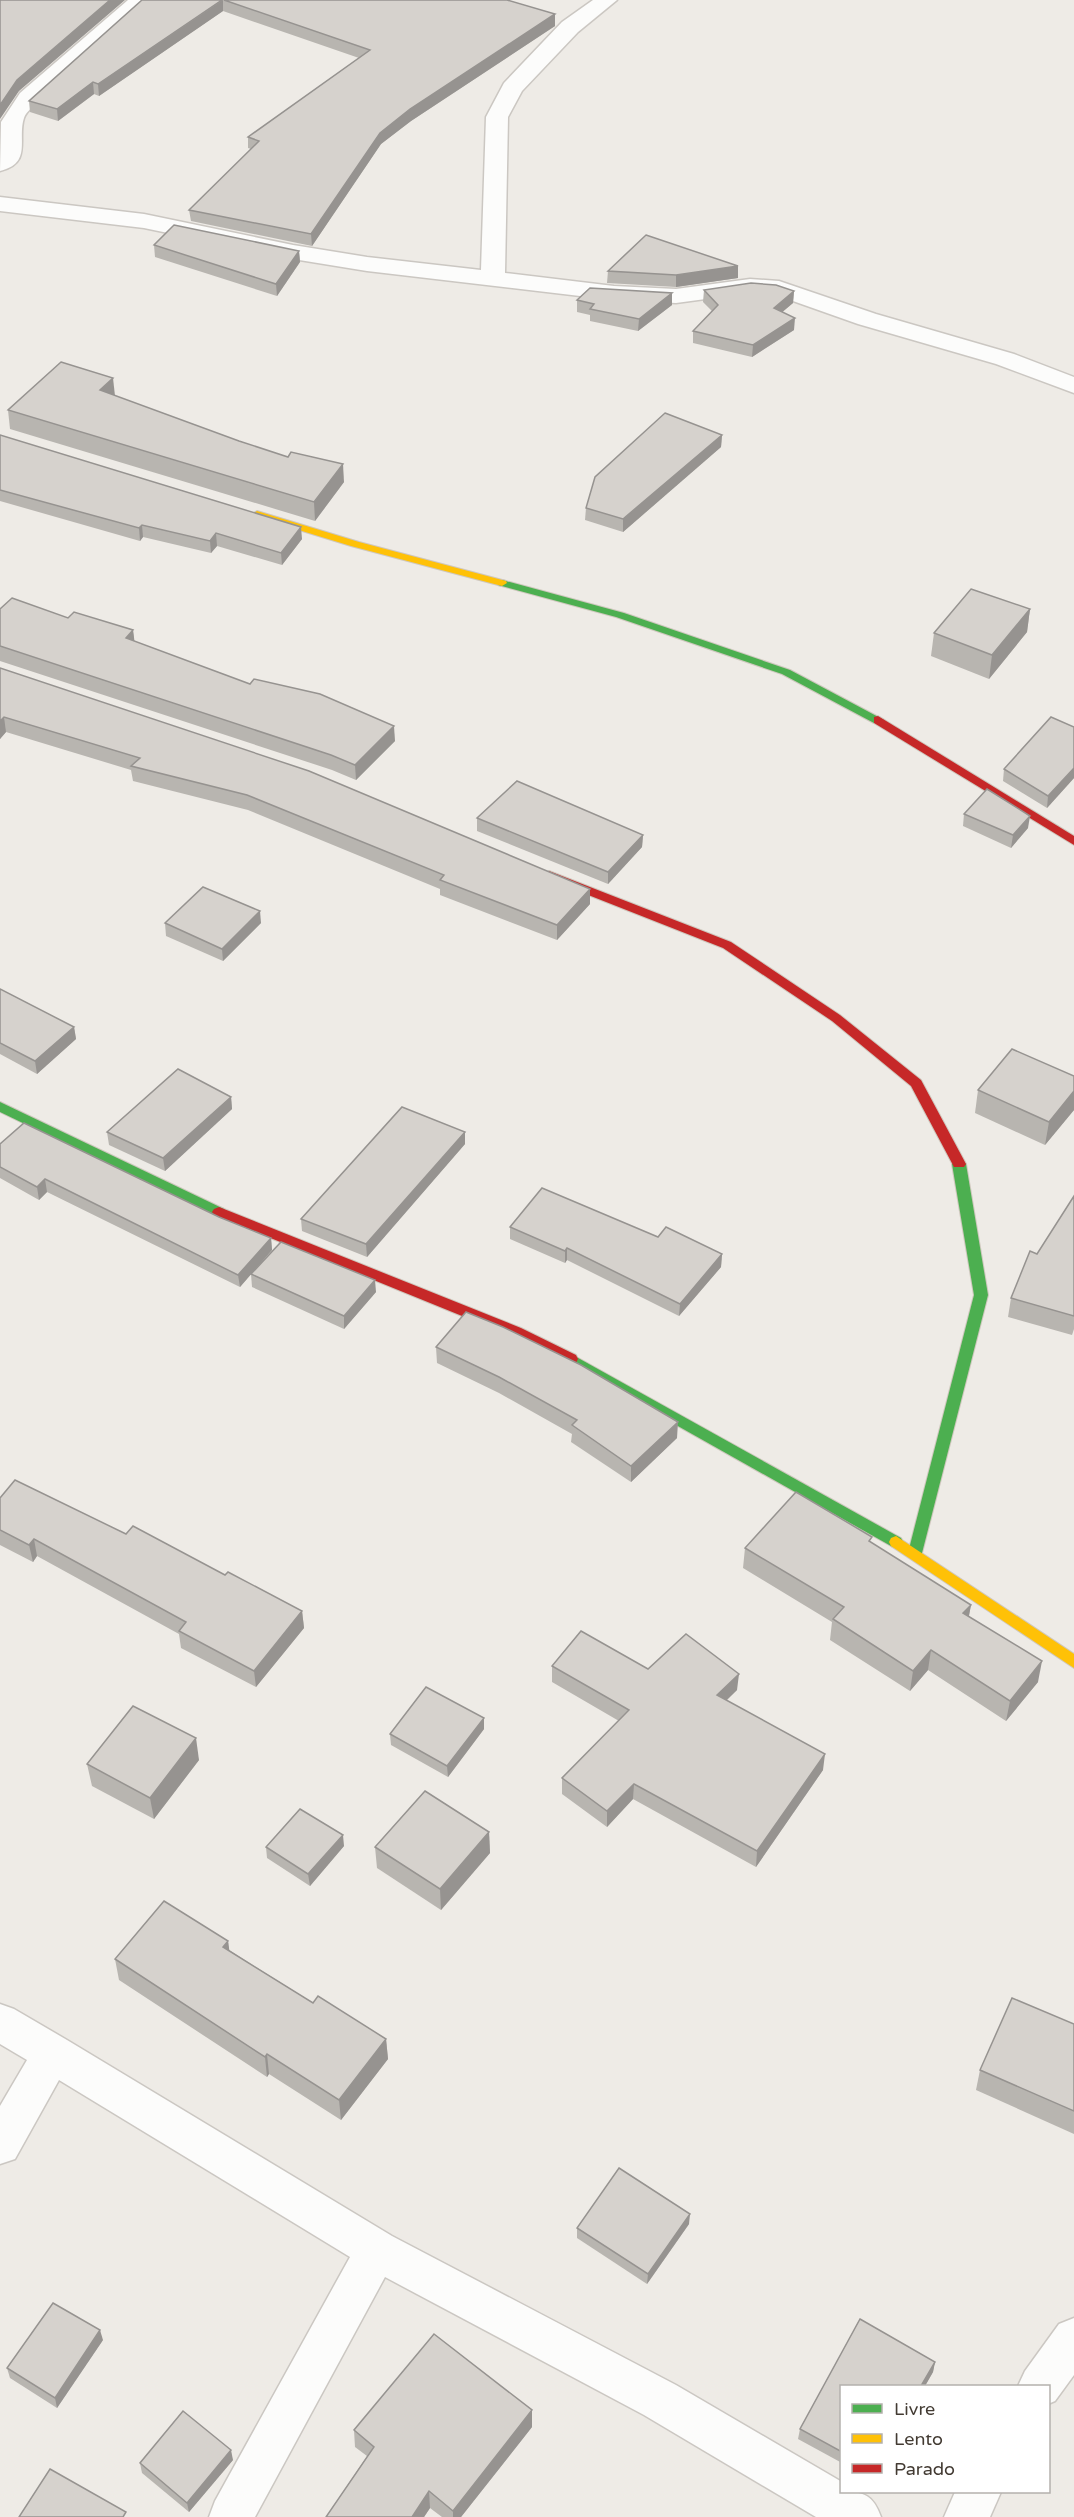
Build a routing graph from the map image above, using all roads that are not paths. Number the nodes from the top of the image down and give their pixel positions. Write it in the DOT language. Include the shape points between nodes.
graph roads {
  1 [pos="141,0"];
  2 [pos="606,0"];
  3 [pos="0,164"];
  4 [pos="0,204"];
  5 [pos="493,278"];
  6 [pos="1074,386"];
  7 [pos="240,509"];
  8 [pos="1074,841"];
  9 [pos="533,868"];
  10 [pos="0,1107"];
  11 [pos="915,1552"];
  12 [pos="1074,1662"];
  13 [pos="0,2022"];
  14 [pos="53,2053"];
  15 [pos="0,2145"];
  16 [pos="376,2250"];
  17 [pos="1074,2339"];
  18 [pos="1041,2385"];
  19 [pos="978,2493"];
  20 [pos="231,2517"];
  21 [pos="858,2517"];
  22 [pos="966,2517"];
  1 -- 3 [label="street" via="28,98 12,123 13,146 9,157"];
  2 -- 5 [label="street" via="570,27 512,88 497,117"];
  4 -- 5 [label="street" via="144,220 292,252"];
  5 -- 6 [label="street" via="614,293 666,295 750,286 779,288 867,319 1005,359"];
  7 -- 8 [label="street" via="620,615 786,672 885,724"];
  9 -- 11 [label="street" via="727,945 836,1018 916,1083 960,1167 981,1295"];
  10 -- 11 [label="street" via="233,1219 516,1332 594,1370"];
  11 -- 12 [label="street"];
  13 -- 14 [label="street"];
  14 -- 15 [label="street"];
  14 -- 16 [label="street"];
  16 -- 20 [label="street"];
  16 -- 21 [label="street" via="660,2400"];
  17 -- 18 [label="street"];
  19 -- 22 [label="street"];
}
